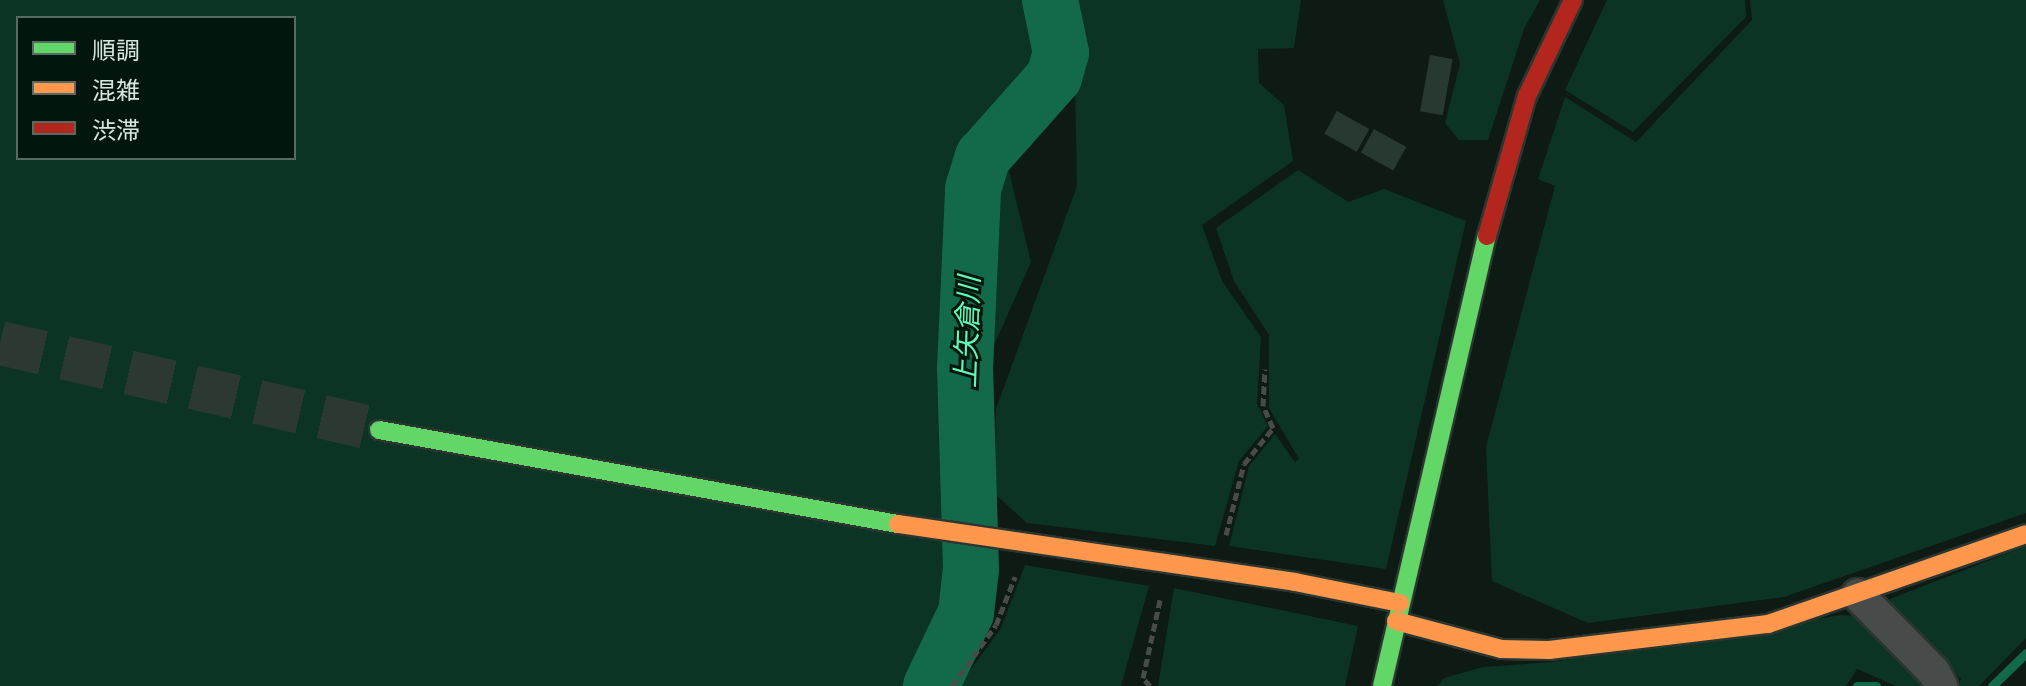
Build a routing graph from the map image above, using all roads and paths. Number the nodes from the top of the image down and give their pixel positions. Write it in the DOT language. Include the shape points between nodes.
graph roads {
  1 [pos="1573,0"];
  2 [pos="1265,369"];
  3 [pos="379,430"];
  4 [pos="2026,534"];
  5 [pos="1018,542"];
  6 [pos="1167,564"];
  7 [pos="1219,572"];
  8 [pos="1858,595"];
  9 [pos="1398,612"];
  10 [pos="952,686"];
  11 [pos="1150,686"];
  12 [pos="1382,686"];
  13 [pos="1941,686"];
  1 -- 9 [label="street" via="1527,96 1503,165"];
  2 -- 7 [label="path" via="1263,406 1273,428 1244,464"];
  3 -- 5 [label="street" via="785,508"];
  4 -- 8 [label="street"];
  5 -- 6 [label="street"];
  5 -- 10 [label="path" via="996,625"];
  6 -- 7 [label="street"];
  6 -- 11 [label="path" via="1143,678"];
  7 -- 9 [label="street"];
  8 -- 9 [label="street" via="1768,624 1549,650 1501,649"];
  8 -- 13 [label="street" via="1934,672"];
  9 -- 12 [label="street"];
}
